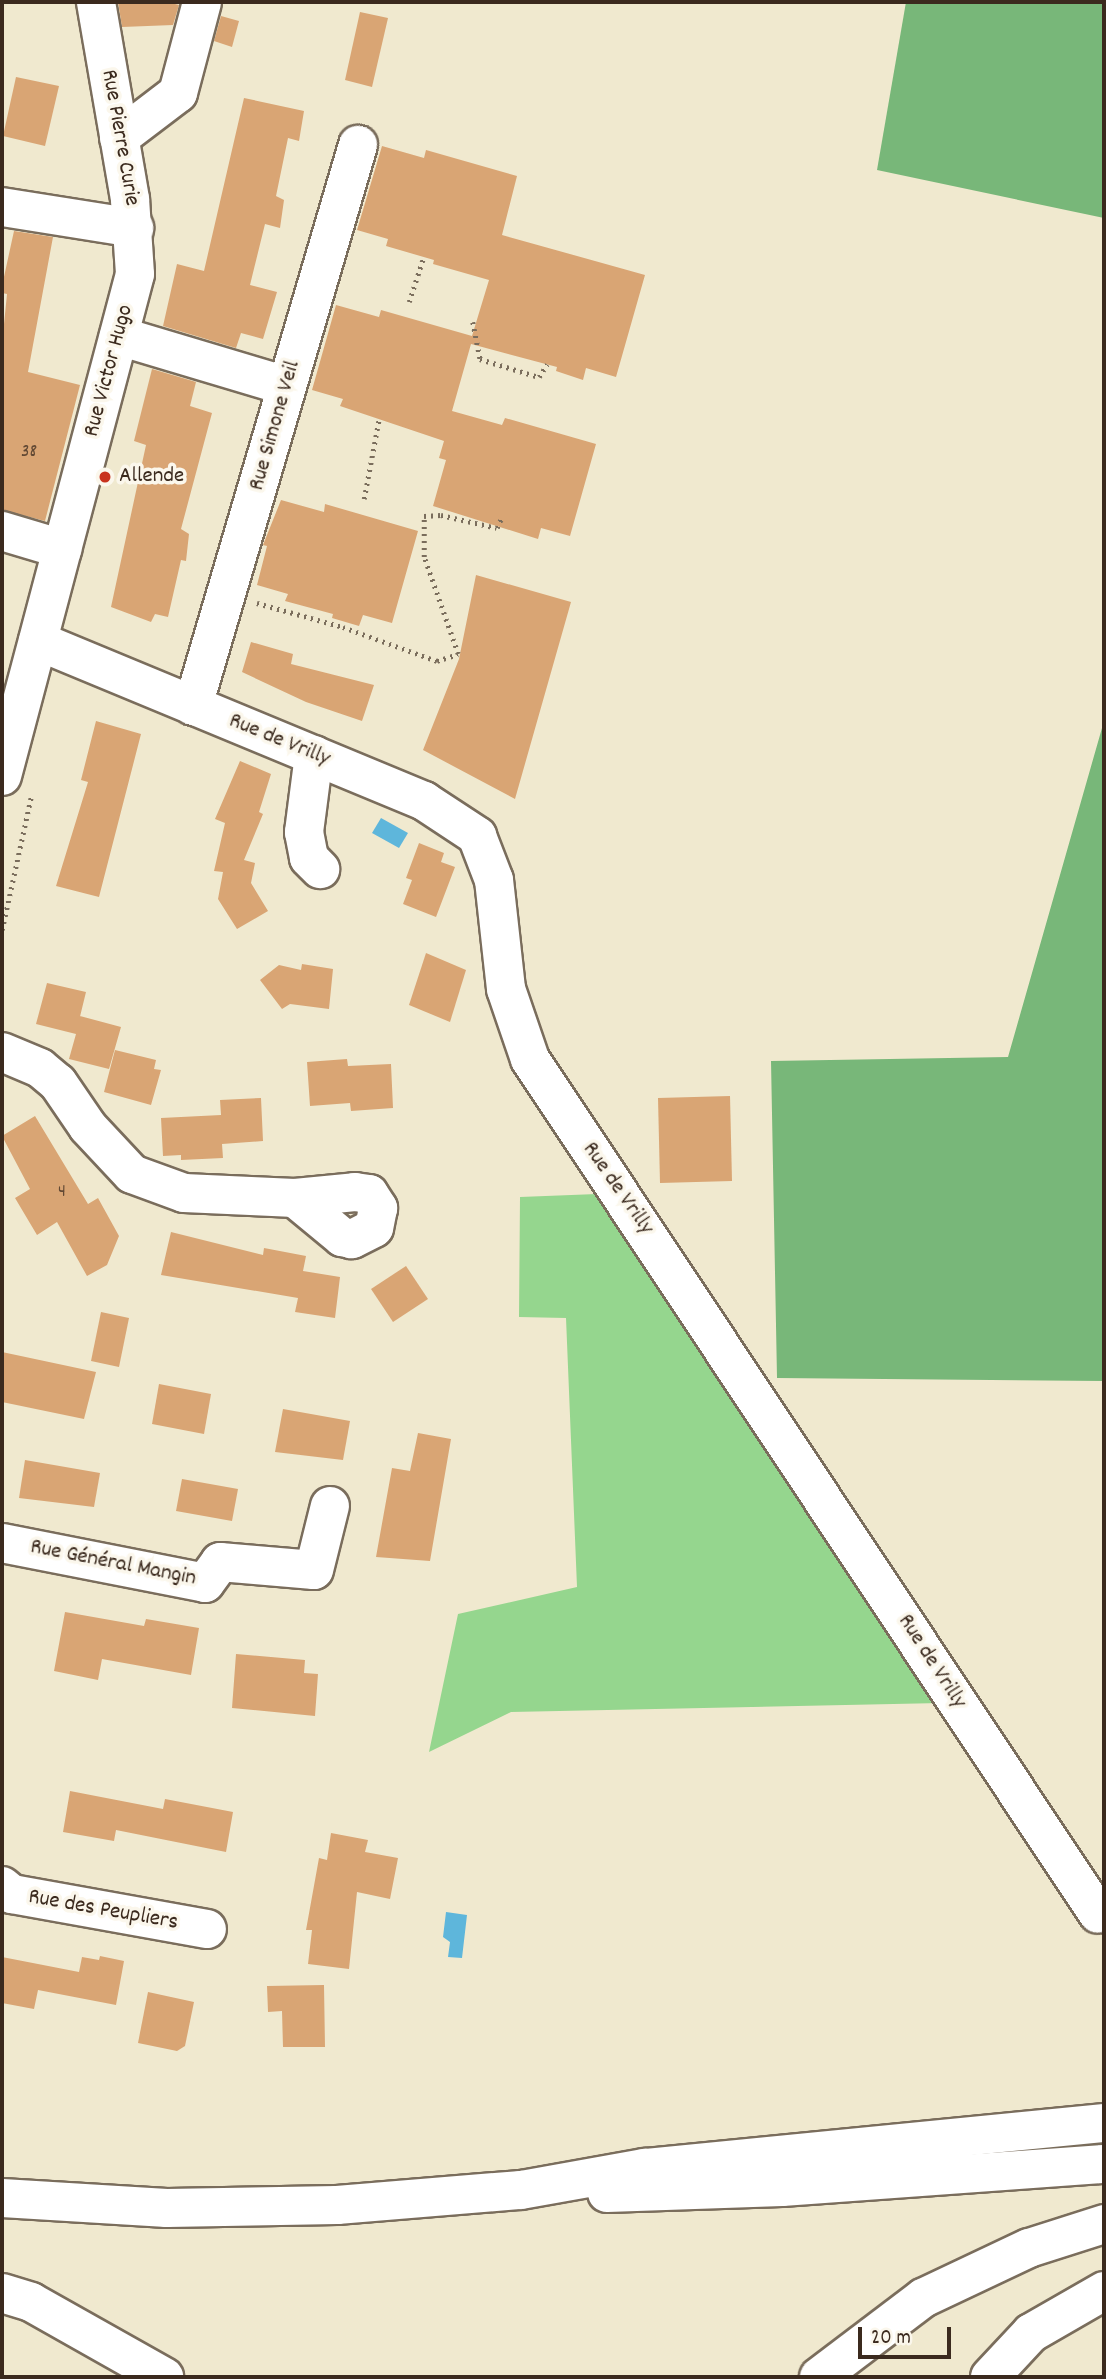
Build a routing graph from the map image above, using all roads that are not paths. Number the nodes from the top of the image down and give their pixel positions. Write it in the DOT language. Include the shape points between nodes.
graph roads {
  1 [pos="96,2"];
  2 [pos="202,2"];
  3 [pos="119,138"];
  4 [pos="358,145"];
  5 [pos="2,206"];
  6 [pos="134,228"];
  7 [pos="135,274"];
  8 [pos="119,336"];
  9 [pos="287,386"];
  10 [pos="2,531"];
  11 [pos="62,549"];
  12 [pos="38,641"];
  13 [pos="193,706"];
  14 [pos="314,755"];
  15 [pos="2,776"];
  16 [pos="320,869"];
  17 [pos="2,1052"];
  18 [pos="296,1198"];
  19 [pos="330,1506"];
  20 [pos="2,1544"];
  21 [pos="2,1886"];
  22 [pos="1098,1914"];
  23 [pos="207,1929"];
  24 [pos="1104,2123"];
  25 [pos="1104,2164"];
  26 [pos="521,2190"];
  27 [pos="2,2198"];
  28 [pos="1104,2224"];
  29 [pos="1104,2291"];
  30 [pos="2,2292"];
  31 [pos="164,2377"];
  32 [pos="819,2377"];
  33 [pos="990,2377"];
  1 -- 3 [label="main road, Rue Pierre Curie"];
  2 -- 3 [label="main road" via="178,93"];
  3 -- 6 [label="main road, Rue Pierre Curie"];
  4 -- 9 [label="main road, Rue Simone Veil"];
  5 -- 6 [label="main road"];
  6 -- 7 [label="main road, Rue Pierre Curie"];
  7 -- 8 [label="main road, Rue Victor Hugo"];
  8 -- 9 [label="main road"];
  8 -- 11 [label="main road, Rue Victor Hugo"];
  9 -- 13 [label="main road, Rue Simone Veil"];
  10 -- 11 [label="main road"];
  11 -- 12 [label="main road, Rue Victor Hugo"];
  12 -- 13 [label="main road, Rue de Vrilly"];
  12 -- 15 [label="main road, Rue Victor Hugo"];
  13 -- 14 [label="main road, Rue de Vrilly"];
  14 -- 16 [label="main road" via="303,832 309,858"];
  14 -- 22 [label="main road, Rue de Vrilly" via="424,801 477,836 494,880 506,989 530,1059"];
  17 -- 18 [label="main road" via="40,1068 58,1083 88,1127 132,1174 184,1193"];
  19 -- 20 [label="main road, Rue Général Mangin" via="314,1570 220,1562 205,1583"];
  21 -- 23 [label="main road, Rue des Peupliers" via="12,1894"];
  24 -- 26 [label="main road" via="645,2168"];
  25 -- 26 [label="main road" via="643,2194"];
  26 -- 27 [label="main road" via="252,2208"];
  28 -- 32 [label="main road" via="1029,2248 933,2293"];
  29 -- 33 [label="main road" via="1031,2333"];
  30 -- 31 [label="main road" via="31,2301"];
}
